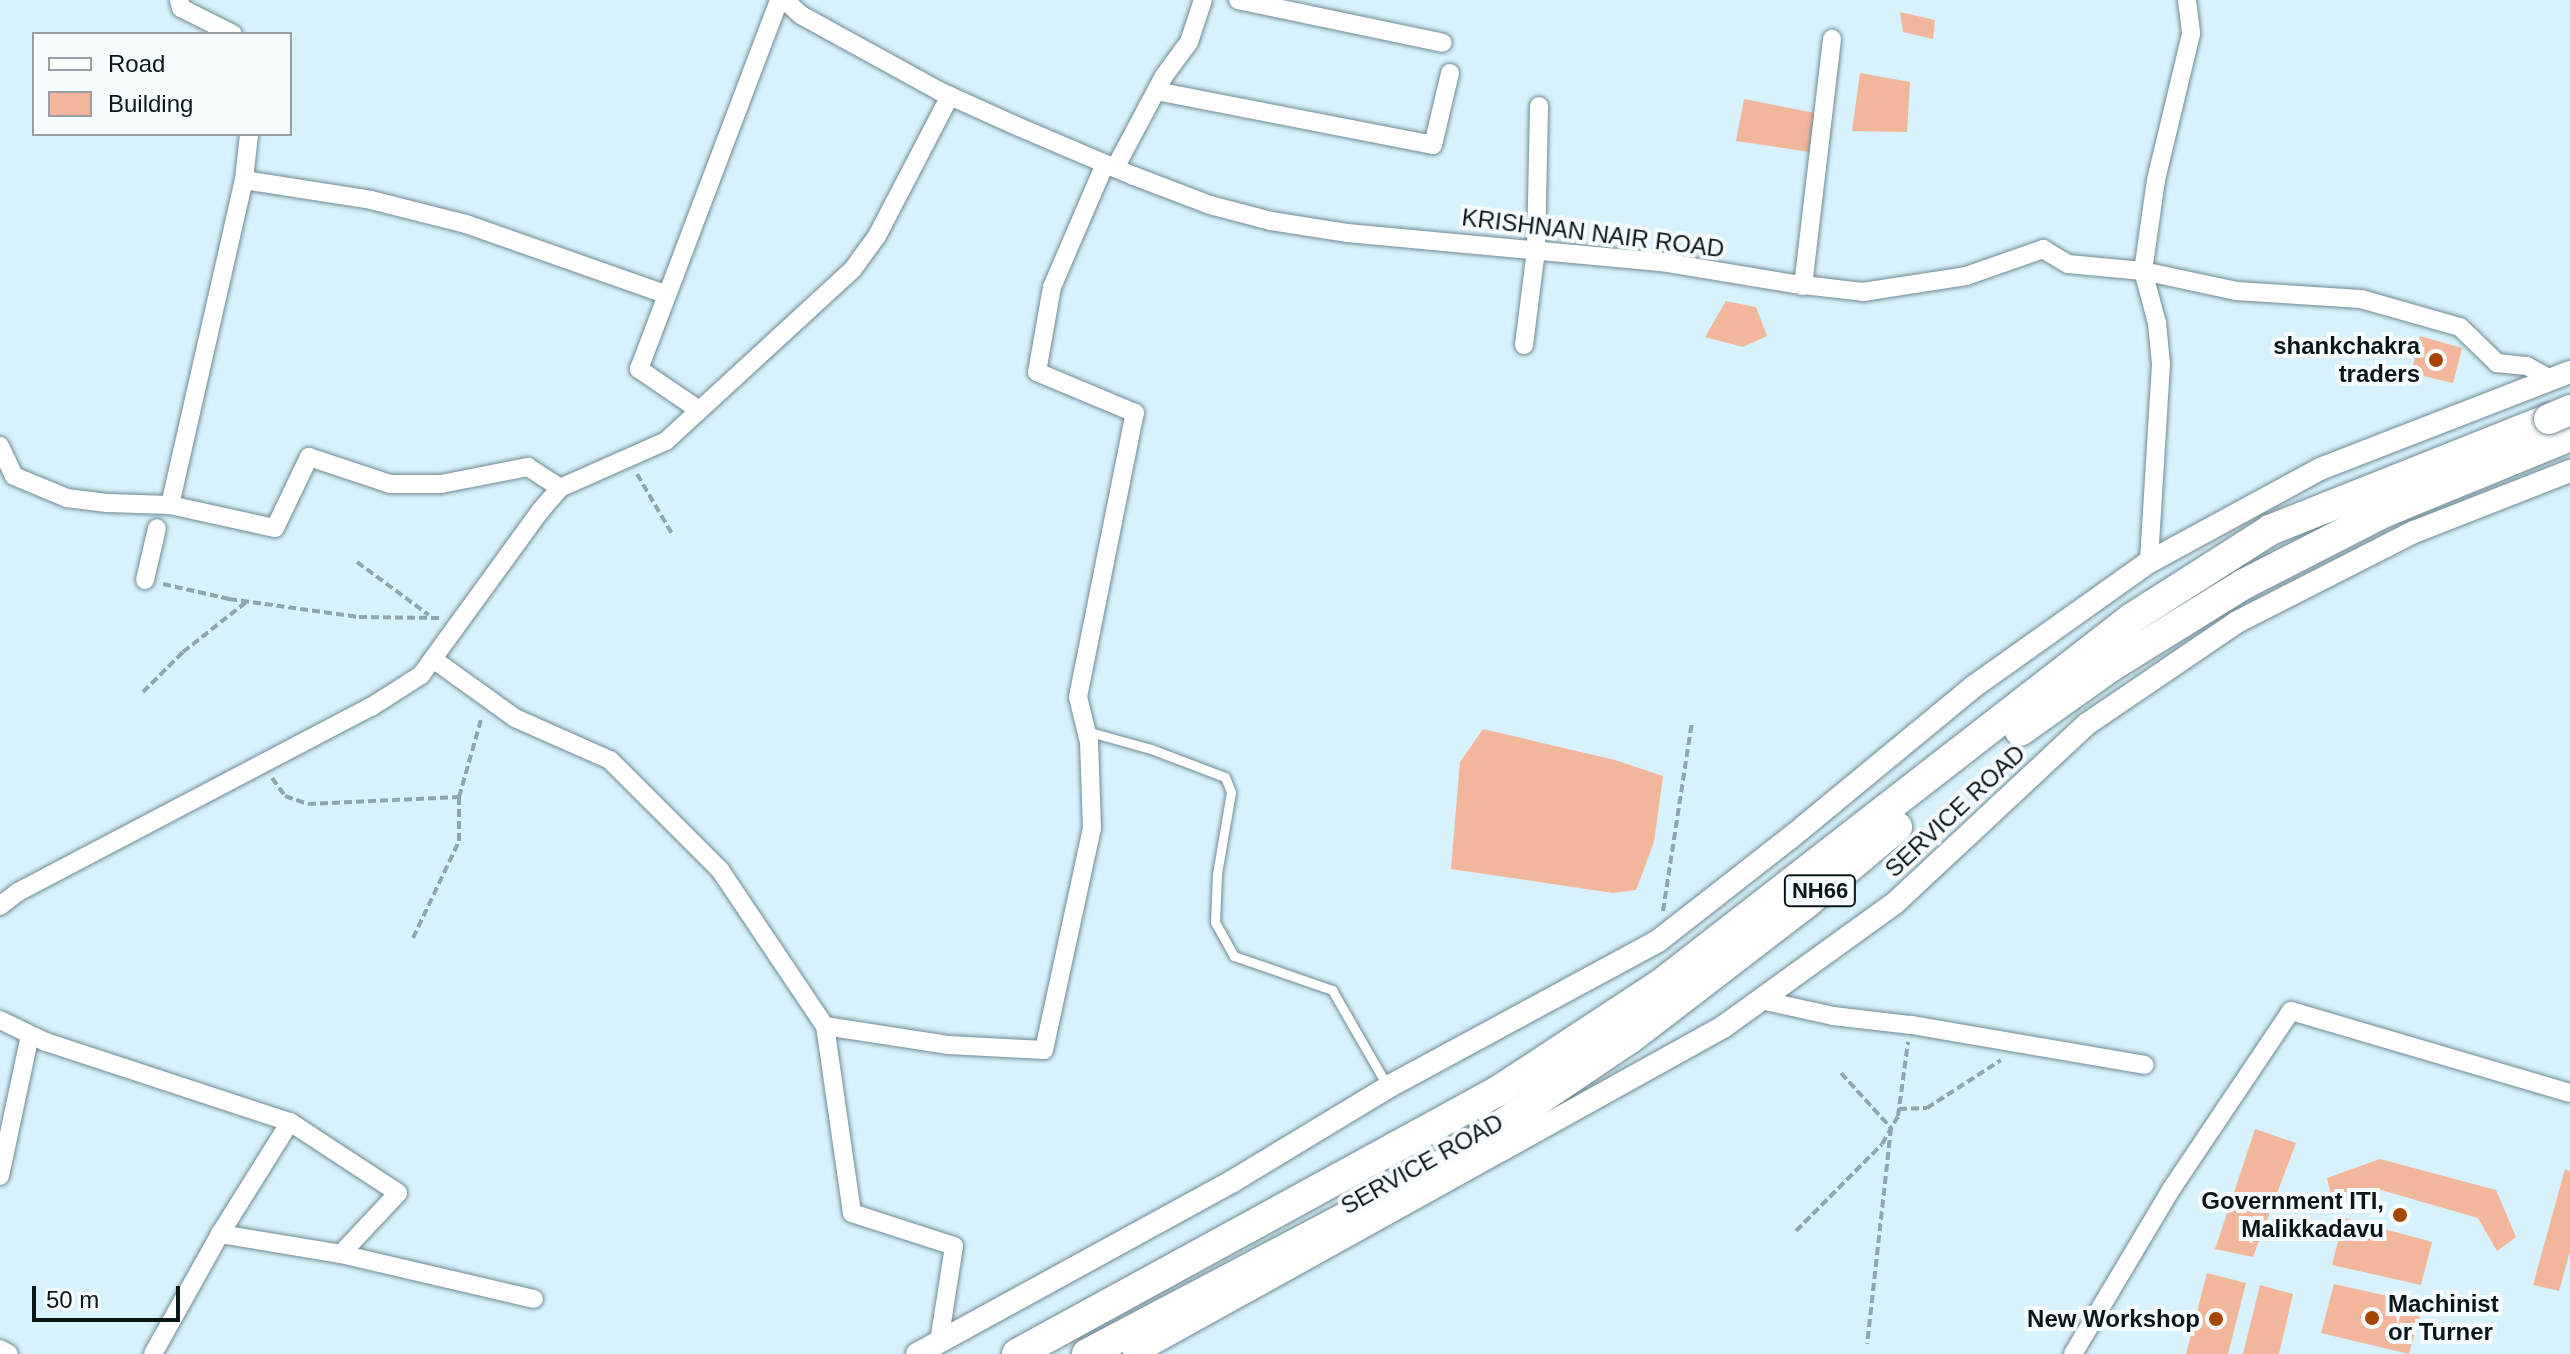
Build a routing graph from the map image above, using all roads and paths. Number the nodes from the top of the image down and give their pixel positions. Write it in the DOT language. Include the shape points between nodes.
graph roads {
  1 [pos="179,0"];
  2 [pos="782,0"];
  3 [pos="1203,0"];
  4 [pos="1238,0"];
  5 [pos="2187,0"];
  6 [pos="229,32"];
  7 [pos="1832,39"];
  8 [pos="1443,43"];
  9 [pos="1450,73"];
  10 [pos="1156,91"];
  11 [pos="950,96"];
  12 [pos="1539,106"];
  13 [pos="249,136"];
  14 [pos="1110,166"];
  15 [pos="244,180"];
  16 [pos="1536,250"];
  17 [pos="2143,271"];
  18 [pos="1803,286"];
  19 [pos="665,294"];
  20 [pos="1524,345"];
  21 [pos="2561,376"];
  22 [pos="699,410"];
  23 [pos="2562,427"];
  24 [pos="0,446"];
  25 [pos="627,458"];
  26 [pos="2570,471"];
  27 [pos="560,488"];
  28 [pos="170,505"];
  29 [pos="157,528"];
  30 [pos="672,534"];
  31 [pos="357,562"];
  32 [pos="2149,562"];
  33 [pos="145,580"];
  34 [pos="246,602"];
  35 [pos="430,616"];
  36 [pos="456,626"];
  37 [pos="433,659"];
  38 [pos="143,692"];
  39 [pos="481,708"];
  40 [pos="1692,722"];
  41 [pos="1086,731"];
  42 [pos="270,760"];
  43 [pos="459,797"];
  44 [pos="0,906"];
  45 [pos="413,938"];
  46 [pos="1658,941"];
  47 [pos="1761,1000"];
  48 [pos="0,1020"];
  49 [pos="1911,1025"];
  50 [pos="825,1026"];
  51 [pos="30,1035"];
  52 [pos="2014,1042"];
  53 [pos="2145,1065"];
  54 [pos="1841,1073"];
  55 [pos="1388,1087"];
  56 [pos="2570,1093"];
  57 [pos="1899,1109"];
  58 [pos="290,1122"];
  59 [pos="1891,1128"];
  60 [pos="0,1176"];
  61 [pos="1796,1231"];
  62 [pos="220,1234"];
  63 [pos="341,1254"];
  64 [pos="534,1299"];
  65 [pos="939,1342"];
  66 [pos="1867,1344"];
  67 [pos="0,1349"];
  68 [pos="9,1354"];
  69 [pos="153,1354"];
  70 [pos="917,1354"];
  71 [pos="1017,1354"];
  72 [pos="1087,1354"];
  73 [pos="1134,1354"];
  74 [pos="2073,1354"];
  1 -- 6 [label="street" via="181,8"];
  2 -- 11 [label="street, KRISHNAN NAIR ROAD"];
  2 -- 19 [label="street"];
  3 -- 10 [label="street" via="1189,42"];
  4 -- 8 [label="street"];
  5 -- 17 [label="street" via="2191,34 2156,180"];
  7 -- 18 [label="street"];
  9 -- 10 [label="street" via="1433,145"];
  10 -- 14 [label="street"];
  11 -- 14 [label="street, KRISHNAN NAIR ROAD"];
  11 -- 22 [label="street" via="877,236 853,269"];
  12 -- 16 [label="street"];
  13 -- 15 [label="street"];
  14 -- 16 [label="street, KRISHNAN NAIR ROAD" via="1210,205 1271,221"];
  14 -- 41 [label="street" via="1052,287 1037,372 1135,413 1078,697"];
  15 -- 19 [label="street" via="371,200 466,224"];
  15 -- 28 [label="street"];
  16 -- 18 [label="street, KRISHNAN NAIR ROAD" via="1662,262"];
  16 -- 20 [label="street"];
  17 -- 18 [label="street, KRISHNAN NAIR ROAD" via="2068,264 2043,249 1966,276 1899,288 1863,292"];
  17 -- 21 [label="street, KRISHNAN NAIR ROAD" via="2236,291 2361,299 2460,327 2497,363"];
  17 -- 32 [label="street" via="2161,364"];
  19 -- 22 [label="street" via="639,369"];
  21 -- 32 [label="street" via="2320,469"];
  22 -- 25 [label="street" via="666,441"];
  23 -- 71 [label="highway" via="2270,530 2132,618 1661,984 1498,1091"];
  23 -- 72 [label="highway, NH66" via="2244,584 2110,667 2038,716 1805,904 1559,1088 1430,1173"];
  24 -- 28 [label="street" via="14,476 67,498"];
  25 -- 27 [label="street"];
  25 -- 30 [label="path"];
  26 -- 47 [label="street, SERVICE ROAD" via="2414,532 2237,622 2087,724 1895,903"];
  27 -- 28 [label="street" via="528,467 441,484 390,484 309,457 275,528"];
  27 -- 36 [label="street"];
  29 -- 33 [label="street"];
  31 -- 35 [label="path"];
  32 -- 46 [label="street" via="1973,687"];
  33 -- 34 [label="path"];
  34 -- 35 [label="path" via="359,617"];
  34 -- 38 [label="path"];
  35 -- 36 [label="path"];
  36 -- 37 [label="street"];
  37 -- 42 [label="street" via="421,675 371,707"];
  37 -- 50 [label="street" via="515,718 610,760 720,870"];
  39 -- 43 [label="path" via="482,721"];
  40 -- 46 [label="path"];
  41 -- 50 [label="street" via="1092,828 1044,1050 948,1045"];
  41 -- 55 [label="lane" via="1225,777 1231,792 1215,922 1234,956 1332,990"];
  42 -- 43 [label="path" via="273,784 285,796 308,804"];
  42 -- 44 [label="street"];
  43 -- 45 [label="path" via="459,841"];
  46 -- 55 [label="street"];
  47 -- 49 [label="street"];
  47 -- 73 [label="street, SERVICE ROAD" via="1723,1027"];
  48 -- 51 [label="street"];
  49 -- 52 [label="street"];
  49 -- 57 [label="path"];
  50 -- 65 [label="street" via="852,1213 954,1246"];
  51 -- 58 [label="street"];
  51 -- 60 [label="street"];
  52 -- 53 [label="street"];
  52 -- 57 [label="path" via="1998,1063 1927,1108"];
  54 -- 59 [label="path"];
  55 -- 65 [label="street" via="1233,1181"];
  56 -- 74 [label="street" via="2291,1011 2172,1188"];
  57 -- 59 [label="path"];
  58 -- 62 [label="street"];
  58 -- 63 [label="street" via="398,1193"];
  59 -- 61 [label="path" via="1857,1173"];
  59 -- 66 [label="path"];
  62 -- 63 [label="street"];
  62 -- 69 [label="street"];
  63 -- 64 [label="street"];
  65 -- 70 [label="street"];
  67 -- 68 [label="street"];
}
